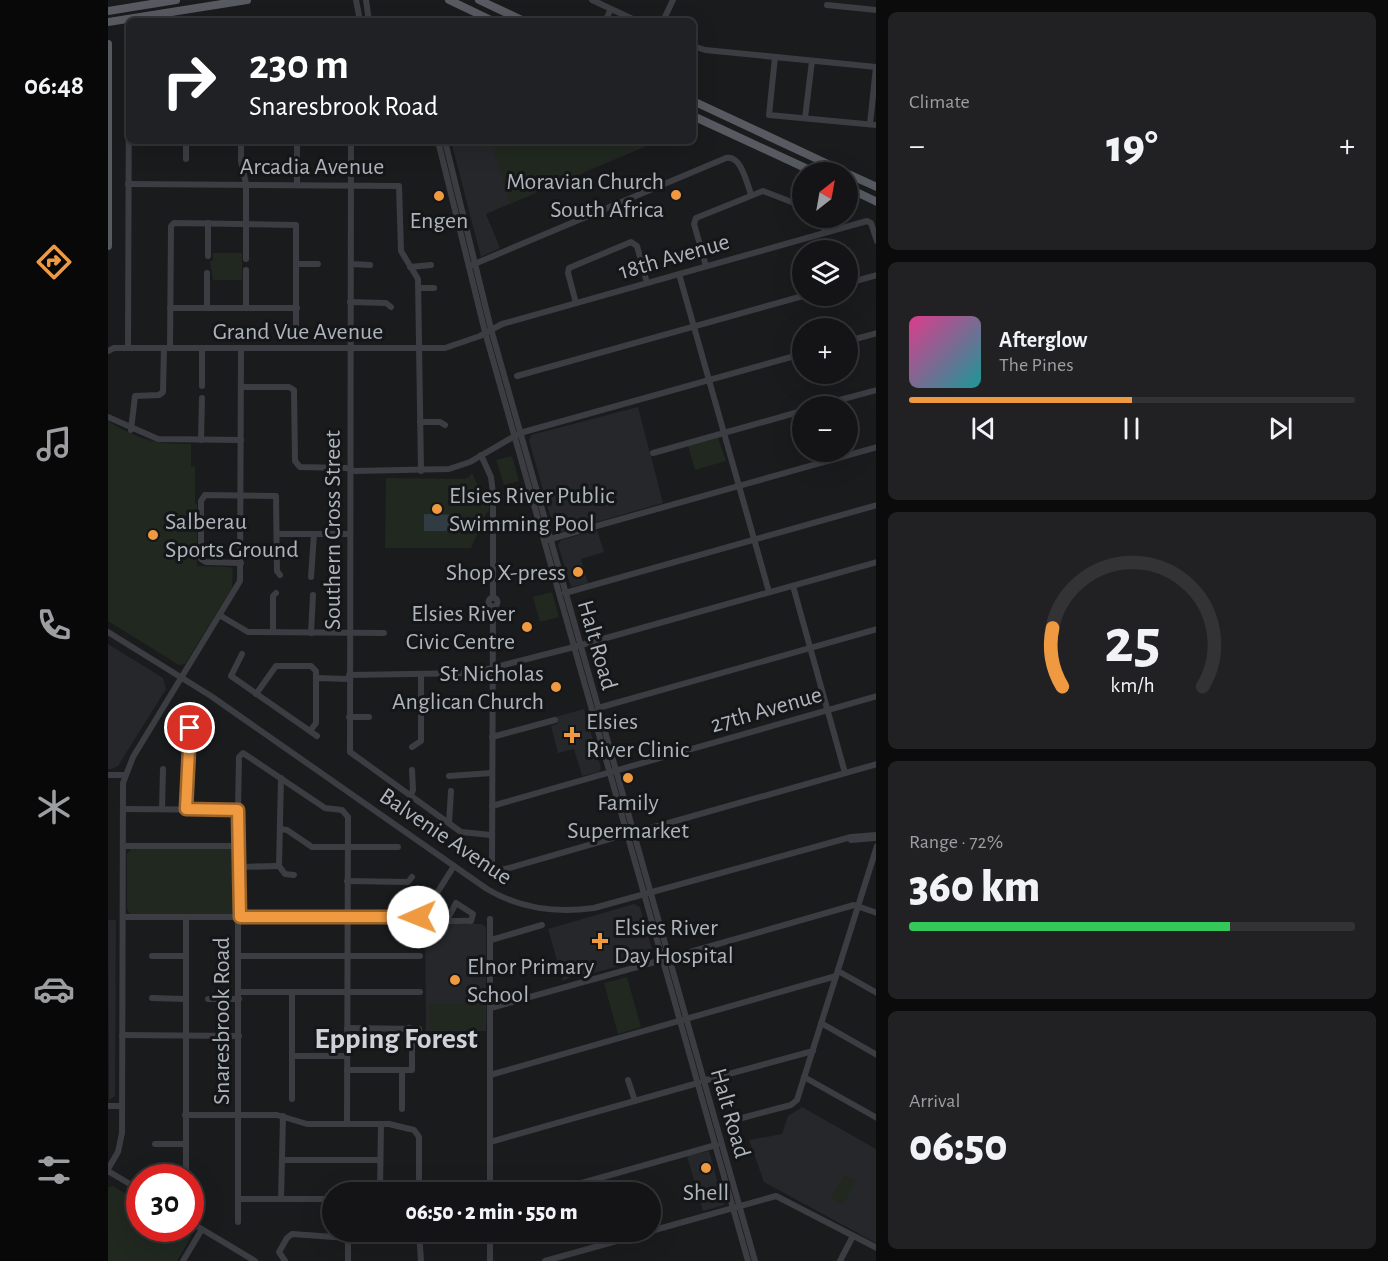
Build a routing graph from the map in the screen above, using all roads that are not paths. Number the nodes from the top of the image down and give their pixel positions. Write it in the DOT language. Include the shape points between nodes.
graph roads {
  1 [pos="113,0"];
  2 [pos="176,0"];
  3 [pos="247,0"];
  4 [pos="356,0"];
  5 [pos="366,0"];
  6 [pos="448,0"];
  7 [pos="479,0"];
  8 [pos="592,0"];
  9 [pos="673,0"];
  10 [pos="827,5"];
  11 [pos="122,8"];
  12 [pos="611,9"];
  13 [pos="108,10"];
  14 [pos="876,10"];
  15 [pos="133,18"];
  16 [pos="359,18"];
  17 [pos="369,18"];
  18 [pos="487,18"];
  19 [pos="518,18"];
  20 [pos="606,18"];
  21 [pos="630,18"];
  22 [pos="664,18"];
  23 [pos="126,19"];
  24 [pos="108,22"];
  25 [pos="108,44"];
  26 [pos="696,47"];
  27 [pos="775,57"];
  28 [pos="812,61"];
  29 [pos="876,67"];
  30 [pos="696,102"];
  31 [pos="696,117"];
  32 [pos="805,118"];
  33 [pos="873,124"];
  34 [pos="129,144"];
  35 [pos="186,144"];
  36 [pos="242,144"];
  37 [pos="297,144"];
  38 [pos="351,144"];
  39 [pos="439,144"];
  40 [pos="446,144"];
  41 [pos="186,159"];
  42 [pos="792,162"];
  43 [pos="823,162"];
  44 [pos="858,179"];
  45 [pos="128,184"];
  46 [pos="246,184"];
  47 [pos="297,184"];
  48 [pos="351,184"];
  49 [pos="108,186"];
  50 [pos="876,188"];
  51 [pos="858,193"];
  52 [pos="751,194"];
  53 [pos="110,200"];
  54 [pos="792,201"];
  55 [pos="876,202"];
  56 [pos="208,223"];
  57 [pos="246,223"];
  58 [pos="824,228"];
  59 [pos="825,232"];
  60 [pos="876,242"];
  61 [pos="108,246"];
  62 [pos="208,256"];
  63 [pos="246,259"];
  64 [pos="297,264"];
  65 [pos="318,264"];
  66 [pos="351,264"];
  67 [pos="370,265"];
  68 [pos="431,265"];
  69 [pos="472,265"];
  70 [pos="706,266"];
  71 [pos="410,267"];
  72 [pos="246,270"];
  73 [pos="207,273"];
  74 [pos="679,274"];
  75 [pos="876,274"];
  76 [pos="858,280"];
  77 [pos="647,283"];
  78 [pos="419,288"];
  79 [pos="434,288"];
  80 [pos="792,299"];
  81 [pos="350,302"];
  82 [pos="576,303"];
  83 [pos="391,307"];
  84 [pos="170,308"];
  85 [pos="207,308"];
  86 [pos="246,308"];
  87 [pos="297,308"];
  88 [pos="694,327"];
  89 [pos="296,331"];
  90 [pos="488,331"];
  91 [pos="876,333"];
  92 [pos="858,338"];
  93 [pos="128,348"];
  94 [pos="167,348"];
  95 [pos="202,348"];
  96 [pos="241,349"];
  97 [pos="350,349"];
  98 [pos="419,349"];
  99 [pos="108,351"];
  100 [pos="792,357"];
  101 [pos="517,376"];
  102 [pos="709,380"];
  103 [pos="202,386"];
  104 [pos="241,387"];
  105 [pos="876,390"];
  106 [pos="854,396"];
  107 [pos="202,398"];
  108 [pos="792,414"];
  109 [pos="108,417"];
  110 [pos="420,422"];
  111 [pos="445,425"];
  112 [pos="131,430"];
  113 [pos="724,433"];
  114 [pos="517,435"];
  115 [pos="201,440"];
  116 [pos="241,440"];
  117 [pos="876,447"];
  118 [pos="653,453"];
  119 [pos="481,455"];
  120 [pos="350,469"];
  121 [pos="421,471"];
  122 [pos="739,486"];
  123 [pos="241,495"];
  124 [pos="876,504"];
  125 [pos="278,534"];
  126 [pos="314,534"];
  127 [pos="350,534"];
  128 [pos="754,539"];
  129 [pos="547,540"];
  130 [pos="876,562"];
  131 [pos="240,563"];
  132 [pos="280,575"];
  133 [pos="311,577"];
  134 [pos="793,585"];
  135 [pos="769,592"];
  136 [pos="276,593"];
  137 [pos="565,594"];
  138 [pos="313,595"];
  139 [pos="221,616"];
  140 [pos="876,629"];
  141 [pos="108,632"];
  142 [pos="273,632"];
  143 [pos="311,633"];
  144 [pos="349,633"];
  145 [pos="384,633"];
  146 [pos="577,646"];
  147 [pos="810,648"];
  148 [pos="242,654"];
  149 [pos="492,668"];
  150 [pos="421,675"];
  151 [pos="349,677"];
  152 [pos="183,678"];
  153 [pos="316,678"];
  154 [pos="256,694"];
  155 [pos="876,696"];
  156 [pos="598,708"];
  157 [pos="827,710"];
  158 [pos="199,714"];
  159 [pos="349,717"];
  160 [pos="369,717"];
  161 [pos="555,720"];
  162 [pos="310,731"];
  163 [pos="317,736"];
  164 [pos="492,737"];
  165 [pos="412,747"];
  166 [pos="876,764"];
  167 [pos="163,769"];
  168 [pos="412,770"];
  169 [pos="612,771"];
  170 [pos="492,773"];
  171 [pos="844,773"];
  172 [pos="108,775"];
  173 [pos="125,775"];
  174 [pos="449,776"];
  175 [pos="281,778"];
  176 [pos="451,791"];
  177 [pos="410,797"];
  178 [pos="492,806"];
  179 [pos="123,809"];
  180 [pos="162,809"];
  181 [pos="186,809"];
  182 [pos="238,810"];
  183 [pos="448,824"];
  184 [pos="280,829"];
  185 [pos="630,833"];
  186 [pos="491,835"];
  187 [pos="876,836"];
  188 [pos="123,846"];
  189 [pos="238,846"];
  190 [pos="347,846"];
  191 [pos="876,846"];
  192 [pos="398,847"];
  193 [pos="279,866"];
  194 [pos="239,867"];
  195 [pos="454,867"];
  196 [pos="294,875"];
  197 [pos="412,877"];
  198 [pos="347,881"];
  199 [pos="648,894"];
  200 [pos="858,907"];
  201 [pos="876,913"];
  202 [pos="423,914"];
  203 [pos="123,917"];
  204 [pos="186,917"];
  205 [pos="240,917"];
  206 [pos="347,918"];
  207 [pos="490,919"];
  208 [pos="447,920"];
  209 [pos="542,925"];
  210 [pos="491,939"];
  211 [pos="152,956"];
  212 [pos="186,956"];
  213 [pos="239,956"];
  214 [pos="420,956"];
  215 [pos="347,957"];
  216 [pos="665,959"];
  217 [pos="837,974"];
  218 [pos="292,992"];
  219 [pos="347,992"];
  220 [pos="420,992"];
  221 [pos="876,993"];
  222 [pos="239,995"];
  223 [pos="152,998"];
  224 [pos="185,999"];
  225 [pos="208,999"];
  226 [pos="491,1008"];
  227 [pos="683,1020"];
  228 [pos="821,1023"];
  229 [pos="347,1028"];
  230 [pos="409,1028"];
  231 [pos="419,1029"];
  232 [pos="122,1035"];
  233 [pos="185,1035"];
  234 [pos="239,1036"];
  235 [pos="813,1051"];
  236 [pos="876,1054"];
  237 [pos="292,1056"];
  238 [pos="347,1056"];
  239 [pos="347,1070"];
  240 [pos="402,1070"];
  241 [pos="490,1075"];
  242 [pos="804,1077"];
  243 [pos="628,1080"];
  244 [pos="700,1082"];
  245 [pos="292,1099"];
  246 [pos="635,1101"];
  247 [pos="108,1106"];
  248 [pos="122,1106"];
  249 [pos="402,1109"];
  250 [pos="185,1115"];
  251 [pos="239,1115"];
  252 [pos="283,1116"];
  253 [pos="876,1118"];
  254 [pos="738,1119"];
  255 [pos="347,1123"];
  256 [pos="381,1124"];
  257 [pos="490,1142"];
  258 [pos="155,1144"];
  259 [pos="185,1144"];
  260 [pos="717,1145"];
  261 [pos="282,1160"];
  262 [pos="381,1160"];
  263 [pos="186,1164"];
  264 [pos="108,1170"];
  265 [pos="126,1181"];
  266 [pos="380,1182"];
  267 [pos="419,1182"];
  268 [pos="490,1182"];
  269 [pos="585,1182"];
  270 [pos="322,1198"];
  271 [pos="238,1199"];
  272 [pos="281,1199"];
  273 [pos="735,1207"];
  274 [pos="238,1222"];
  275 [pos="661,1228"];
  276 [pos="204,1230"];
  277 [pos="322,1235"];
  278 [pos="854,1236"];
  279 [pos="194,1242"];
  280 [pos="348,1242"];
  281 [pos="420,1242"];
  282 [pos="490,1242"];
  283 [pos="612,1242"];
  284 [pos="876,1248"];
  285 [pos="244,1258"];
  286 [pos="183,1261"];
  287 [pos="255,1261"];
  288 [pos="285,1261"];
  289 [pos="348,1261"];
  290 [pos="421,1261"];
  291 [pos="490,1261"];
  292 [pos="545,1261"];
  293 [pos="748,1261"];
  294 [pos="755,1261"];
  295 [pos="840,1261"];
  1 -- 11 [label="main road"];
  2 -- 11 [label="main road"];
  3 -- 15 [label="main road"];
  4 -- 16 [label="street"];
  5 -- 17 [label="street"];
  6 -- 18 [label="main road"];
  7 -- 19 [label="main road"];
  8 -- 12 [label="street"];
  9 -- 22 [label="street"];
  10 -- 14 [label="street"];
  11 -- 13 [label="main road"];
  12 -- 20 [label="street"];
  12 -- 21 [label="street"];
  23 -- 24 [label="main road"];
  25 -- 53 [label="main road"];
  26 -- 27 [label="street"];
  27 -- 28 [label="street"];
  27 -- 32 [label="street" via="769,114"];
  28 -- 29 [label="street"];
  28 -- 32 [label="street"];
  29 -- 33 [label="street"];
  30 -- 43 [label="main road"];
  31 -- 42 [label="main road"];
  32 -- 33 [label="street"];
  34 -- 45 [label="street"];
  35 -- 41 [label="street"];
  36 -- 46 [label="street"];
  37 -- 47 [label="street"];
  38 -- 48 [label="street, Southern Cross Street"];
  39 -- 69 [label="street, Halt Road"];
  40 -- 69 [label="street, Halt Road"];
  44 -- 50 [label="main road"];
  45 -- 46 [label="street, Arcadia Avenue"];
  45 -- 93 [label="street"];
  46 -- 47 [label="street, Arcadia Avenue"];
  46 -- 57 [label="street"];
  47 -- 48 [label="street, Arcadia Avenue"];
  48 -- 66 [label="street, Southern Cross Street"];
  48 -- 71 [label="street, Arcadia Avenue" via="401,188 401,251"];
  49 -- 53 [label="main road"];
  51 -- 55 [label="main road"];
  52 -- 54 [label="street" via="769,191"];
  52 -- 69 [label="street" via="737,160 726,158"];
  52 -- 70 [label="street" via="694,221"];
  53 -- 61 [label="main road"];
  56 -- 57 [label="street"];
  56 -- 62 [label="street"];
  56 -- 84 [label="street" via="171,225"];
  57 -- 63 [label="street"];
  57 -- 64 [label="street" via="296,225"];
  58 -- 59 [label="street"];
  59 -- 60 [label="street, 18th Avenue" via="867,220"];
  59 -- 70 [label="street, 18th Avenue"];
  64 -- 65 [label="street"];
  64 -- 87 [label="street"];
  66 -- 67 [label="street"];
  66 -- 81 [label="street, Southern Cross Street"];
  68 -- 71 [label="street"];
  69 -- 90 [label="street, Halt Road"];
  70 -- 74 [label="street, 18th Avenue"];
  71 -- 78 [label="street, Arcadia Avenue" via="418,278"];
  72 -- 86 [label="street"];
  73 -- 85 [label="street"];
  74 -- 77 [label="street, 18th Avenue"];
  74 -- 88 [label="street"];
  75 -- 76 [label="street"];
  77 -- 82 [label="street, 18th Avenue"];
  77 -- 82 [label="street" via="636,246 631,242 572,266 568,273"];
  78 -- 79 [label="street"];
  78 -- 98 [label="street, Arcadia Avenue"];
  80 -- 88 [label="street"];
  81 -- 83 [label="street" via="386,303"];
  81 -- 97 [label="street, Southern Cross Street"];
  82 -- 90 [label="street, 18th Avenue"];
  84 -- 85 [label="street"];
  84 -- 94 [label="street"];
  85 -- 86 [label="street"];
  86 -- 87 [label="street"];
  87 -- 89 [label="street"];
  88 -- 101 [label="street"];
  88 -- 102 [label="street"];
  90 -- 98 [label="street, Grand Vue Avenue" via="447,348"];
  90 -- 114 [label="street, Halt Road"];
  91 -- 92 [label="street"];
  93 -- 94 [label="street, Grand Vue Avenue"];
  93 -- 99 [label="street, Grand Vue Avenue"];
  94 -- 95 [label="street, Grand Vue Avenue"];
  94 -- 112 [label="street" via="163,392 135,396"];
  95 -- 96 [label="street, Grand Vue Avenue"];
  95 -- 103 [label="street"];
  96 -- 97 [label="street, Grand Vue Avenue"];
  96 -- 104 [label="street"];
  97 -- 98 [label="street, Grand Vue Avenue"];
  97 -- 120 [label="street, Southern Cross Street"];
  98 -- 110 [label="street, Arcadia Avenue"];
  100 -- 102 [label="street"];
  102 -- 113 [label="street"];
  102 -- 114 [label="street"];
  104 -- 116 [label="street"];
  104 -- 120 [label="street" via="293,389 297,465"];
  105 -- 106 [label="street"];
  107 -- 115 [label="street"];
  108 -- 113 [label="street"];
  109 -- 112 [label="street"];
  110 -- 111 [label="street"];
  110 -- 121 [label="street, Arcadia Avenue"];
  112 -- 115 [label="street" via="162,440"];
  113 -- 118 [label="street"];
  113 -- 122 [label="street"];
  114 -- 119 [label="street"];
  114 -- 129 [label="street, Halt Road"];
  115 -- 116 [label="street"];
  116 -- 123 [label="street"];
  117 -- 122 [label="street"];
  119 -- 121 [label="street" via="456,467"];
  119 -- 149 [label="street" via="493,493 493,598 489,601 493,607"];
  120 -- 121 [label="street"];
  120 -- 127 [label="street, Southern Cross Street"];
  122 -- 128 [label="street"];
  122 -- 129 [label="street"];
  123 -- 125 [label="street" via="276,496"];
  123 -- 131 [label="street"];
  123 -- 131 [label="street" via="203,497 200,557 206,562"];
  124 -- 128 [label="street"];
  125 -- 126 [label="street"];
  125 -- 132 [label="street"];
  126 -- 127 [label="street"];
  126 -- 133 [label="street"];
  127 -- 144 [label="street, Southern Cross Street"];
  128 -- 135 [label="street"];
  128 -- 137 [label="street"];
  129 -- 137 [label="street, Halt Road"];
  129 -- 146 [label="street, Halt Road"];
  130 -- 134 [label="street"];
  131 -- 139 [label="street" via="238,585"];
  134 -- 135 [label="street"];
  134 -- 147 [label="street"];
  135 -- 146 [label="street"];
  136 -- 142 [label="street"];
  137 -- 146 [label="street, Halt Road"];
  138 -- 143 [label="street"];
  139 -- 142 [label="street" via="248,632"];
  139 -- 152 [label="street"];
  140 -- 147 [label="street"];
  141 -- 152 [label="street, Balvenie Avenue"];
  142 -- 143 [label="street"];
  143 -- 144 [label="street"];
  144 -- 145 [label="street"];
  144 -- 151 [label="street, Southern Cross Street"];
  146 -- 149 [label="street"];
  146 -- 156 [label="street, Halt Road"];
  146 -- 169 [label="street, Halt Road"];
  147 -- 156 [label="street"];
  147 -- 157 [label="street"];
  148 -- 154 [label="street" via="231,676"];
  149 -- 150 [label="street" via="465,674"];
  149 -- 164 [label="street"];
  150 -- 151 [label="street"];
  150 -- 165 [label="street" via="421,741"];
  151 -- 153 [label="street"];
  151 -- 159 [label="street, Southern Cross Street"];
  152 -- 173 [label="street"];
  152 -- 195 [label="street, Balvenie Avenue"];
  153 -- 154 [label="street" via="311,666 276,666"];
  153 -- 162 [label="street" via="316,723"];
  154 -- 162 [label="street"];
  155 -- 157 [label="street, 27th Avenue"];
  156 -- 169 [label="street, Halt Road"];
  157 -- 169 [label="street, 27th Avenue"];
  157 -- 171 [label="street"];
  158 -- 181 [label="street" via="188,733"];
  159 -- 160 [label="street"];
  159 -- 177 [label="street, Southern Cross Street" via="352,756"];
  161 -- 164 [label="street"];
  162 -- 163 [label="street"];
  164 -- 170 [label="street"];
  166 -- 171 [label="street"];
  167 -- 180 [label="street"];
  168 -- 177 [label="street"];
  169 -- 178 [label="street, 27th Avenue"];
  169 -- 185 [label="street, Halt Road"];
  170 -- 174 [label="street"];
  170 -- 178 [label="street"];
  171 -- 185 [label="street"];
  172 -- 173 [label="street"];
  173 -- 179 [label="street"];
  175 -- 182 [label="street, Snaresbrook Road" via="245,753 239,757"];
  175 -- 184 [label="street"];
  175 -- 190 [label="street" via="325,808 345,812"];
  176 -- 183 [label="street"];
  177 -- 183 [label="street, Southern Cross Street"];
  178 -- 186 [label="street"];
  179 -- 180 [label="street"];
  179 -- 188 [label="street"];
  180 -- 181 [label="street"];
  181 -- 182 [label="street"];
  182 -- 189 [label="street, Snaresbrook Road"];
  183 -- 186 [label="street, Southern Cross Street" via="465,834"];
  184 -- 190 [label="street" via="312,847"];
  184 -- 193 [label="street"];
  185 -- 186 [label="street" via="502,870 491,863"];
  185 -- 199 [label="street, Halt Road"];
  187 -- 199 [label="street, Balvenie Avenue" via="852,837"];
  188 -- 189 [label="street"];
  188 -- 203 [label="street"];
  189 -- 194 [label="street, Snaresbrook Road"];
  190 -- 192 [label="street"];
  190 -- 198 [label="street"];
  191 -- 200 [label="street"];
  193 -- 194 [label="street"];
  193 -- 196 [label="street" via="285,874"];
  194 -- 205 [label="street, Snaresbrook Road"];
  195 -- 199 [label="street, Balvenie Avenue" via="505,899 545,910 594,908"];
  195 -- 202 [label="street"];
  197 -- 198 [label="street" via="408,882"];
  198 -- 206 [label="street"];
  199 -- 216 [label="street, Halt Road"];
  200 -- 201 [label="street"];
  200 -- 216 [label="street"];
  200 -- 217 [label="street"];
  202 -- 206 [label="street"];
  202 -- 208 [label="street" via="432,920"];
  203 -- 204 [label="street"];
  203 -- 232 [label="street"];
  204 -- 205 [label="street"];
  204 -- 212 [label="street"];
  205 -- 206 [label="street"];
  205 -- 213 [label="street, Snaresbrook Road"];
  206 -- 215 [label="street"];
  207 -- 210 [label="street"];
  209 -- 210 [label="street"];
  210 -- 226 [label="street"];
  211 -- 212 [label="street"];
  212 -- 224 [label="street"];
  213 -- 215 [label="street"];
  213 -- 222 [label="street, Snaresbrook Road"];
  214 -- 215 [label="street"];
  215 -- 219 [label="street"];
  216 -- 226 [label="street"];
  216 -- 227 [label="street, Halt Road"];
  217 -- 221 [label="street"];
  217 -- 227 [label="street"];
  217 -- 228 [label="street"];
  218 -- 219 [label="street"];
  218 -- 222 [label="street"];
  218 -- 237 [label="street"];
  219 -- 220 [label="street"];
  219 -- 229 [label="street"];
  222 -- 225 [label="street"];
  222 -- 234 [label="street, Snaresbrook Road"];
  223 -- 224 [label="street"];
  224 -- 233 [label="street"];
  226 -- 241 [label="street"];
  227 -- 241 [label="street"];
  227 -- 244 [label="street, Halt Road"];
  228 -- 235 [label="street"];
  228 -- 236 [label="street"];
  229 -- 230 [label="street"];
  229 -- 238 [label="street"];
  230 -- 231 [label="street"];
  230 -- 240 [label="street" via="412,1070"];
  232 -- 233 [label="street"];
  232 -- 248 [label="street"];
  233 -- 234 [label="street"];
  233 -- 250 [label="street"];
  234 -- 251 [label="street, Snaresbrook Road"];
  235 -- 242 [label="street"];
  235 -- 244 [label="street"];
  237 -- 238 [label="street"];
  237 -- 245 [label="street"];
  238 -- 239 [label="street"];
  239 -- 240 [label="street"];
  239 -- 255 [label="street"];
  240 -- 249 [label="street"];
  241 -- 257 [label="street"];
  242 -- 253 [label="street"];
  242 -- 254 [label="street" via="795,1102"];
  243 -- 246 [label="street"];
  244 -- 246 [label="street"];
  244 -- 260 [label="street, Halt Road"];
  246 -- 257 [label="street"];
  247 -- 248 [label="street"];
  248 -- 264 [label="street" via="121,1142"];
  250 -- 251 [label="street"];
  250 -- 259 [label="street"];
  251 -- 252 [label="street"];
  251 -- 271 [label="street, Snaresbrook Road"];
  252 -- 255 [label="street" via="307,1124"];
  252 -- 261 [label="street"];
  255 -- 256 [label="street"];
  256 -- 262 [label="street"];
  256 -- 267 [label="street" via="419,1133"];
  257 -- 268 [label="street"];
  258 -- 259 [label="street"];
  259 -- 263 [label="street"];
  260 -- 269 [label="street"];
  260 -- 273 [label="street, Halt Road"];
  261 -- 262 [label="street"];
  261 -- 272 [label="street"];
  262 -- 266 [label="street"];
  264 -- 265 [label="street"];
  270 -- 272 [label="street"];
  271 -- 272 [label="street"];
  271 -- 274 [label="street, Snaresbrook Road"];
  273 -- 275 [label="street"];
  273 -- 278 [label="street" via="779,1197"];
  273 -- 293 [label="street, Halt Road"];
  273 -- 294 [label="street, Halt Road"];
  276 -- 285 [label="street"];
  277 -- 288 [label="street" via="292,1234 279,1252"];
  278 -- 284 [label="street"];
  278 -- 295 [label="street"];
  279 -- 286 [label="street"];
  280 -- 289 [label="street"];
  281 -- 290 [label="street"];
  282 -- 291 [label="street"];
  283 -- 292 [label="street"];
  285 -- 287 [label="street"];
}
